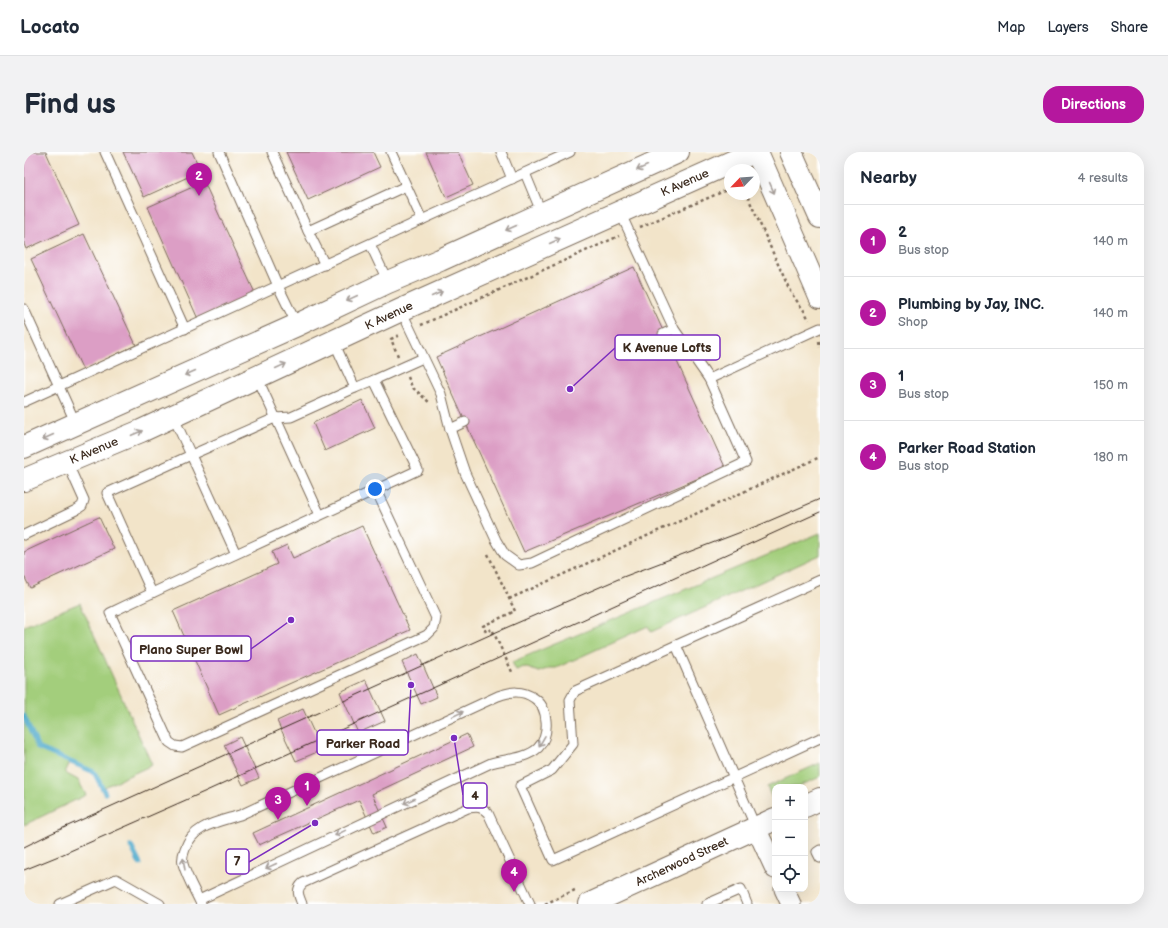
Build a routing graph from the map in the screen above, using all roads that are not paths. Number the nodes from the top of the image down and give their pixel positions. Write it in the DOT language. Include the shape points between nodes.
graph roads {
  1 [pos="105,152"];
  2 [pos="219,152"];
  3 [pos="272,152"];
  4 [pos="391,152"];
  5 [pos="501,152"];
  6 [pos="570,152"];
  7 [pos="756,152"];
  8 [pos="791,152"];
  9 [pos="673,153"];
  10 [pos="550,156"];
  11 [pos="525,173"];
  12 [pos="512,179"];
  13 [pos="406,186"];
  14 [pos="620,212"];
  15 [pos="542,214"];
  16 [pos="820,217"];
  17 [pos="422,220"];
  18 [pos="308,231"];
  19 [pos="370,244"];
  20 [pos="325,265"];
  21 [pos="388,282"];
  22 [pos="278,286"];
  23 [pos="820,297"];
  24 [pos="24,309"];
  25 [pos="401,310"];
  26 [pos="297,325"];
  27 [pos="185,329"];
  28 [pos="674,329"];
  29 [pos="817,330"];
  30 [pos="663,334"];
  31 [pos="334,342"];
  32 [pos="423,358"];
  33 [pos="256,377"];
  34 [pos="709,379"];
  35 [pos="374,380"];
  36 [pos="59,386"];
  37 [pos="160,387"];
  38 [pos="354,388"];
  39 [pos="24,402"];
  40 [pos="173,416"];
  41 [pos="275,418"];
  42 [pos="465,422"];
  43 [pos="76,424"];
  44 [pos="450,429"];
  45 [pos="24,447"];
  46 [pos="191,455"];
  47 [pos="67,462"];
  48 [pos="24,480"];
  49 [pos="376,490"];
  50 [pos="320,515"];
  51 [pos="24,535"];
  52 [pos="236,554"];
  53 [pos="820,580"];
  54 [pos="152,593"];
  55 [pos="676,646"];
  56 [pos="820,738"];
  57 [pos="735,778"];
  58 [pos="820,799"];
  59 [pos="808,805"];
  60 [pos="766,823"];
  61 [pos="820,850"];
  62 [pos="772,856"];
  63 [pos="820,858"];
  64 [pos="785,892"];
  65 [pos="200,902"];
  66 [pos="60,904"];
  67 [pos="160,904"];
  68 [pos="302,904"];
  69 [pos="530,904"];
  70 [pos="590,904"];
  71 [pos="707,904"];
  72 [pos="747,904"];
  73 [pos="791,904"];
  1 -- 27 [label="lane"];
  2 -- 22 [label="lane"];
  3 -- 18 [label="lane"];
  4 -- 13 [label="lane"];
  5 -- 12 [label="lane"];
  6 -- 10 [label="lane"];
  7 -- 14 [label="main road, K Avenue"];
  7 -- 23 [label="main road, one-way"];
  8 -- 16 [label="main road"];
  9 -- 15 [label="main road, one-way"];
  10 -- 11 [label="lane"];
  11 -- 12 [label="lane"];
  11 -- 15 [label="lane"];
  12 -- 17 [label="lane"];
  13 -- 17 [label="lane"];
  13 -- 18 [label="lane"];
  25 -- 14 [label="main road, K Avenue, one-way"];
  14 -- 28 [label="lane"];
  15 -- 21 [label="main road, one-way"];
  17 -- 19 [label="lane"];
  18 -- 20 [label="lane"];
  19 -- 20 [label="lane"];
  19 -- 21 [label="lane"];
  20 -- 22 [label="lane"];
  21 -- 25 [label="main road"];
  21 -- 26 [label="main road, one-way"];
  22 -- 26 [label="lane"];
  22 -- 27 [label="lane"];
  24 -- 36 [label="lane"];
  25 -- 31 [label="main road, K Avenue"];
  25 -- 32 [label="lane"];
  26 -- 37 [label="main road, one-way"];
  27 -- 36 [label="lane"];
  28 -- 30 [label="lane"];
  28 -- 34 [label="lane"];
  29 -- 34 [label="lane"];
  33 -- 31 [label="main road, K Avenue, one-way"];
  31 -- 38 [label="lane"];
  32 -- 35 [label="lane"];
  32 -- 44 [label="lane" via="440,394"];
  33 -- 40 [label="main road, K Avenue"];
  33 -- 41 [label="lane"];
  34 -- 44 [label="lane" via="746,462 532,562 519,565 505,555 499,545 465,473"];
  35 -- 38 [label="lane"];
  35 -- 49 [label="lane" via="418,470"];
  36 -- 39 [label="lane"];
  36 -- 43 [label="lane"];
  37 -- 40 [label="main road"];
  37 -- 43 [label="main road"];
  38 -- 41 [label="lane" via="291,417"];
  40 -- 46 [label="lane"];
  47 -- 40 [label="main road, K Avenue, one-way"];
  41 -- 46 [label="lane"];
  41 -- 50 [label="lane"];
  42 -- 44 [label="lane"];
  43 -- 45 [label="main road, one-way"];
  46 -- 52 [label="lane"];
  46 -- 54 [label="lane" via="107,493"];
  47 -- 48 [label="main road, K Avenue"];
  47 -- 51 [label="lane" via="84,500 82,506"];
  49 -- 50 [label="lane"];
  49 -- 54 [label="lane" via="436,618 434,628 427,635 182,747 169,742 110,613"];
  50 -- 52 [label="lane"];
  52 -- 54 [label="lane"];
  53 -- 55 [label="lane"];
  55 -- 57 [label="lane"];
  55 -- 57 [label="lane" via="575,690 570,700 573,744 552,770 520,786 553,860"];
  56 -- 57 [label="lane"];
  57 -- 60 [label="lane"];
  58 -- 59 [label="main road"];
  60 -- 62 [label="street"];
  60 -- 70 [label="main road, Archerwood Street"];
  61 -- 63 [label="lane" via="817,852"];
  64 -- 73 [label="street"];
  65 -- 65 [label="lane, one-way" via="183,862 187,842 199,830 240,815 509,692 527,694 536,699 542,708 547,731 544,740 528,754 491,763 381,813"];
  66 -- 67 [label="lane" via="116,880"];
  68 -- 69 [label="lane" via="298,890 303,883 463,810 476,807 483,808 488,813"];
  71 -- 72 [label="lane" via="741,889"];
}
